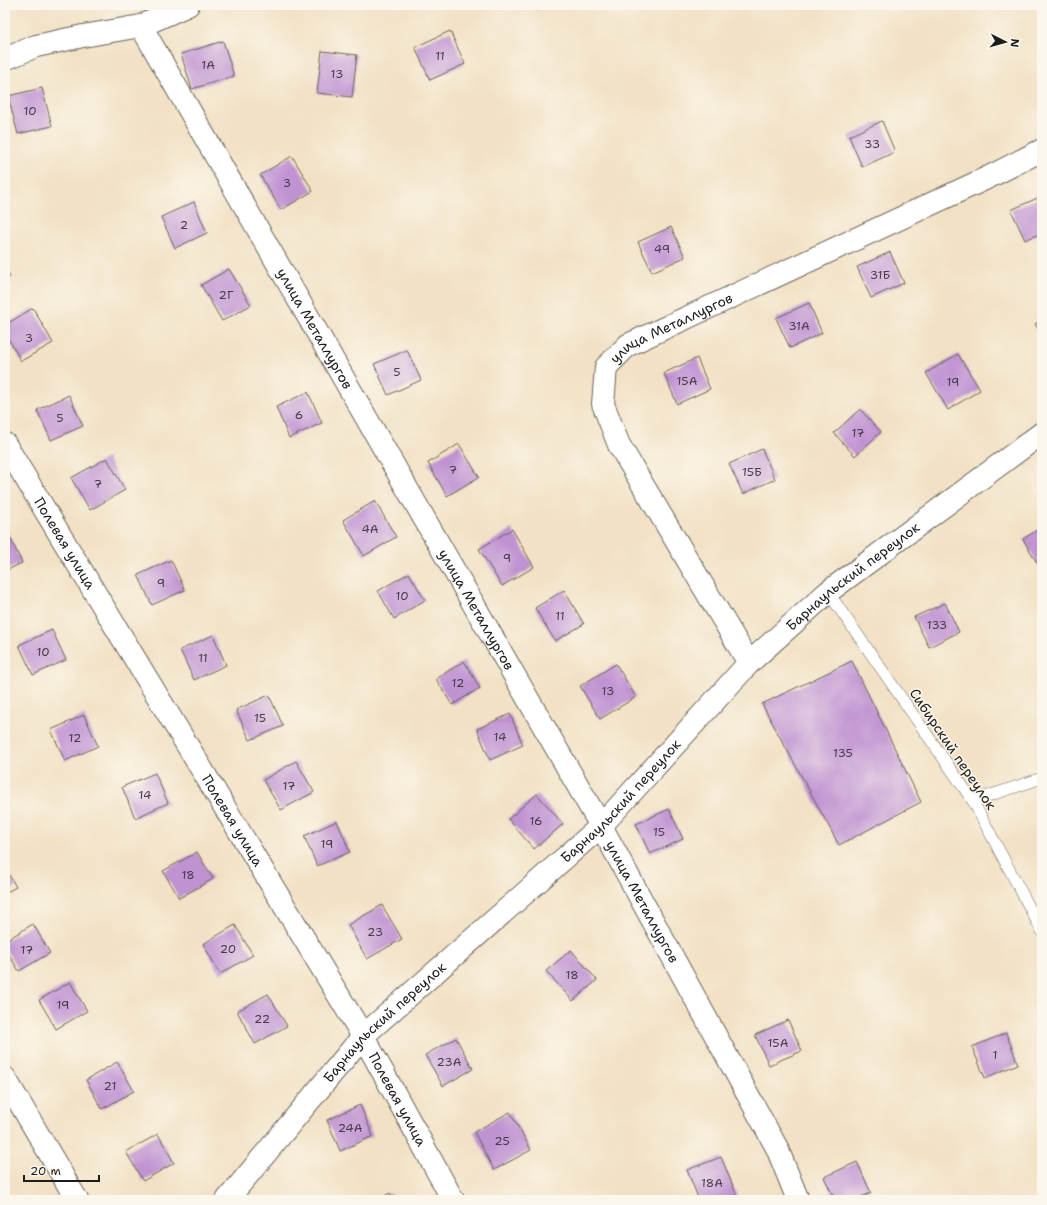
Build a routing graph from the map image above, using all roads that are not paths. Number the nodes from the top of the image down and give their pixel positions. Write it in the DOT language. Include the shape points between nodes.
graph roads {
  1 [pos="188,5"];
  2 [pos="141,26"];
  3 [pos="5,60"];
  4 [pos="1042,150"];
  5 [pos="1042,432"];
  6 [pos="5,444"];
  7 [pos="828,592"];
  8 [pos="749,663"];
  9 [pos="1042,778"];
  10 [pos="973,801"];
  11 [pos="601,826"];
  12 [pos="1042,931"];
  13 [pos="363,1036"];
  14 [pos="5,1078"];
  15 [pos="77,1200"];
  16 [pos="227,1200"];
  17 [pos="453,1200"];
  18 [pos="798,1200"];
  1 -- 2 [label="street"];
  2 -- 3 [label="street" via="36,46"];
  2 -- 11 [label="street, улица Металлургов"];
  4 -- 8 [label="street, улица Металлургов" via="982,181 628,345 606,367 603,404 619,445"];
  5 -- 7 [label="street, Барнаульский переулок"];
  6 -- 13 [label="street, Полевая улица"];
  7 -- 8 [label="street, Барнаульский переулок"];
  7 -- 10 [label="lane, Сибирский переулок"];
  8 -- 11 [label="street, Барнаульский переулок"];
  9 -- 10 [label="lane"];
  10 -- 12 [label="lane, Сибирский переулок"];
  11 -- 13 [label="street, Барнаульский переулок"];
  11 -- 18 [label="street, улица Металлургов" via="777,1148"];
  13 -- 16 [label="street, Барнаульский переулок"];
  13 -- 17 [label="street, Полевая улица"];
  14 -- 15 [label="street"];
}
